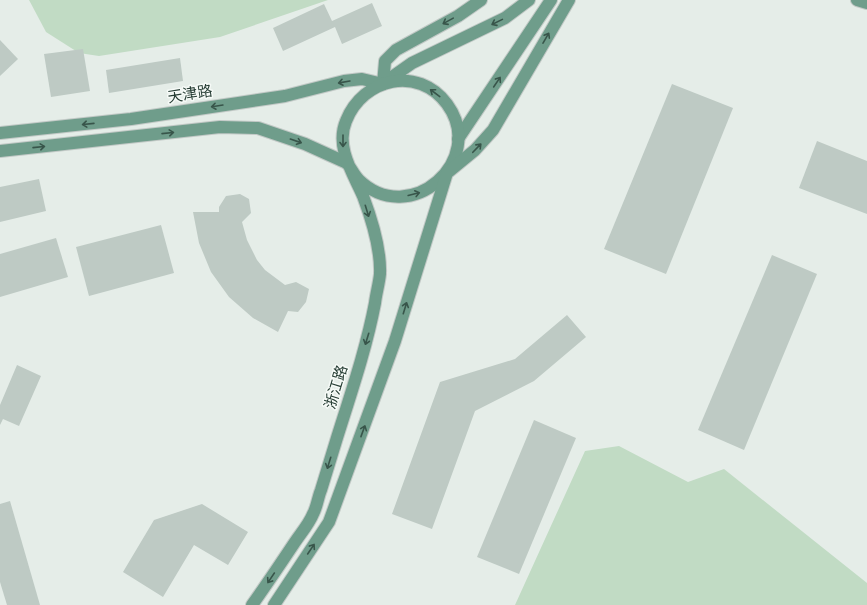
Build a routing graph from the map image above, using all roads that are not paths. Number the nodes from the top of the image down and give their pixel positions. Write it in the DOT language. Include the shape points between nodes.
graph roads {
  1 [pos="481,0"];
  2 [pos="528,0"];
  3 [pos="551,0"];
  4 [pos="569,0"];
  5 [pos="857,0"];
  6 [pos="867,3"];
  7 [pos="383,84"];
  8 [pos="0,133"];
  9 [pos="458,139"];
  10 [pos="0,151"];
  11 [pos="347,162"];
  12 [pos="447,173"];
  13 [pos="252,605"];
  14 [pos="274,605"];
  1 -- 7 [label="main road, one-way" via="458,16 396,50 386,61"];
  2 -- 7 [label="main road, one-way" via="506,18 412,63"];
  9 -- 3 [label="main road, one-way"];
  12 -- 4 [label="main road, one-way" via="475,150 493,130"];
  5 -- 6 [label="main road"];
  7 -- 8 [label="main road, 天津路, one-way" via="362,79 344,81 286,96 147,117"];
  9 -- 7 [label="main road, one-way" via="456,121 448,105 435,92 418,84 401,81"];
  7 -- 11 [label="main road, one-way" via="366,92 354,105 345,123 342,143"];
  9 -- 12 [label="main road" via="456,157"];
  10 -- 11 [label="main road, one-way" via="220,127 258,128"];
  11 -- 12 [label="main road, one-way" via="358,179 375,191 394,197 414,195 433,187"];
  11 -- 13 [label="main road, 浙江路, one-way" via="363,198 376,240 380,274 370,329 314,514"];
  14 -- 12 [label="main road, one-way" via="330,522 395,341"];
}
